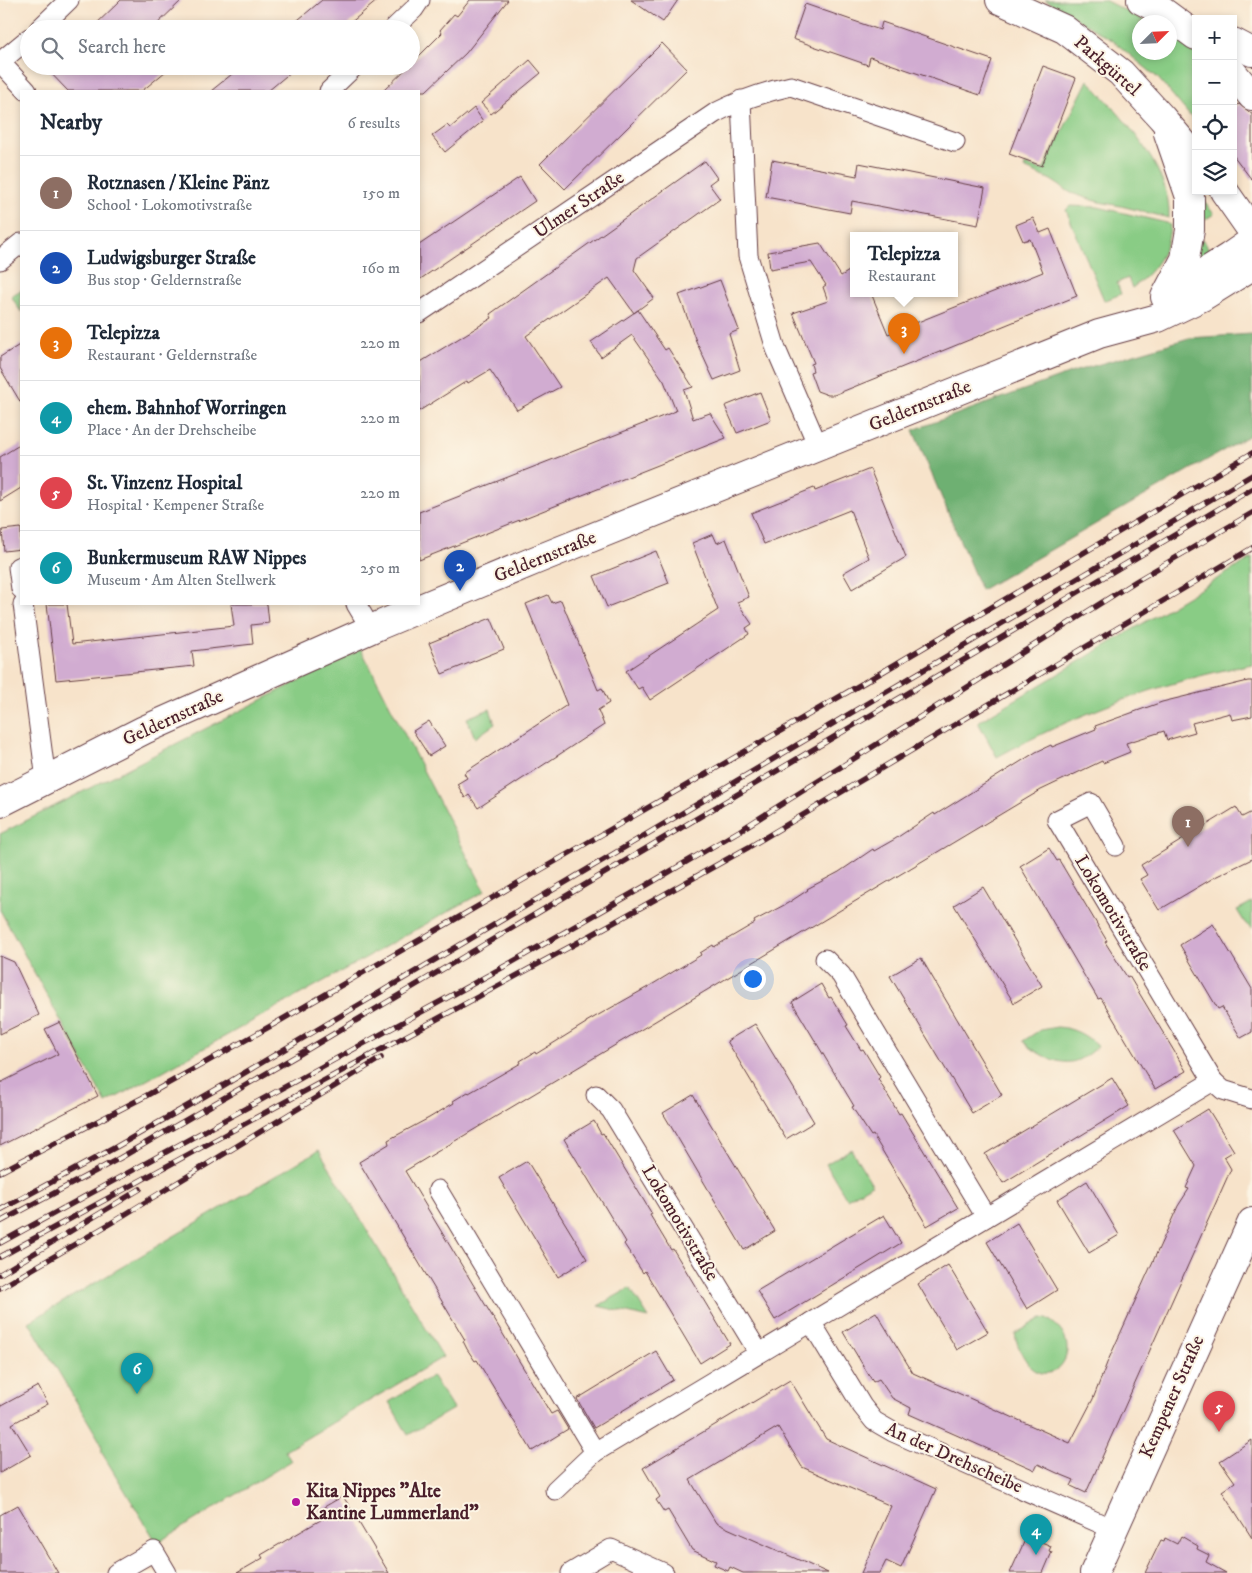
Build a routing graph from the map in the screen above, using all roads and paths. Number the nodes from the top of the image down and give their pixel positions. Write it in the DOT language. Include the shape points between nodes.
graph roads {
  1 [pos="69,0"];
  2 [pos="420,0"];
  3 [pos="1000,0"];
  4 [pos="1152,5"];
  5 [pos="48,20"];
  6 [pos="402,20"];
  7 [pos="1192,22"];
  8 [pos="1192,33"];
  9 [pos="1237,44"];
  10 [pos="20,45"];
  11 [pos="1252,52"];
  12 [pos="0,62"];
  13 [pos="345,75"];
  14 [pos="1237,78"];
  15 [pos="26,90"];
  16 [pos="329,90"];
  17 [pos="1252,96"];
  18 [pos="741,100"];
  19 [pos="1162,118"];
  20 [pos="955,142"];
  21 [pos="1192,153"];
  22 [pos="1227,195"];
  23 [pos="1252,231"];
  24 [pos="1252,241"];
  25 [pos="20,244"];
  26 [pos="0,260"];
  27 [pos="1252,266"];
  28 [pos="1165,297"];
  29 [pos="420,312"];
  30 [pos="1099,334"];
  31 [pos="818,446"];
  32 [pos="20,566"];
  33 [pos="20,581"];
  34 [pos="23,605"];
  35 [pos="357,605"];
  36 [pos="371,629"];
  37 [pos="46,780"];
  38 [pos="0,802"];
  39 [pos="1116,846"];
  40 [pos="825,959"];
  41 [pos="1213,1081"];
  42 [pos="596,1095"];
  43 [pos="1252,1099"];
  44 [pos="438,1190"];
  45 [pos="986,1217"];
  46 [pos="1252,1222"];
  47 [pos="811,1322"];
  48 [pos="760,1353"];
  49 [pos="595,1452"];
  50 [pos="555,1490"];
  51 [pos="1114,1530"];
  52 [pos="116,1573"];
  53 [pos="167,1573"];
  54 [pos="571,1573"];
  55 [pos="664,1573"];
  56 [pos="1094,1573"];
  1 -- 5 [label="street"];
  2 -- 6 [label="street"];
  3 -- 19 [label="street, Parkgürtel" via="1064,29 1121,74"];
  4 -- 7 [label="street"];
  4 -- 8 [label="street"];
  9 -- 11 [label="street"];
  10 -- 12 [label="street"];
  12 -- 15 [label="street"];
  13 -- 16 [label="street"];
  14 -- 17 [label="street"];
  18 -- 20 [label="street, Ulmer Straße" via="791,86"];
  18 -- 29 [label="street, Ulmer Straße" via="716,113"];
  18 -- 31 [label="street" via="748,256 776,349"];
  19 -- 21 [label="street, Parkgürtel"];
  19 -- 28 [label="street" via="1190,197 1186,259"];
  22 -- 23 [label="street"];
  24 -- 28 [label="street, Geldernstraße"];
  25 -- 26 [label="street"];
  27 -- 30 [label="street, Geldernstraße" via="1202,297 1158,318"];
  28 -- 30 [label="street, Geldernstraße"];
  30 -- 31 [label="street, Geldernstraße"];
  31 -- 36 [label="street, Geldernstraße"];
  32 -- 33 [label="street"];
  34 -- 37 [label="street"];
  35 -- 36 [label="street"];
  36 -- 37 [label="street, Geldernstraße" via="144,730"];
  37 -- 38 [label="street, Geldernstraße"];
  39 -- 41 [label="street, Lokomotivstraße" via="1091,804 1057,820"];
  40 -- 45 [label="street" via="841,975"];
  41 -- 43 [label="street, Lokomotivstraße" via="1222,1090"];
  41 -- 45 [label="street"];
  42 -- 48 [label="street, Lokomotivstraße" via="611,1110"];
  44 -- 49 [label="street"];
  45 -- 47 [label="street"];
  46 -- 51 [label="street, Kempener Straße"];
  47 -- 48 [label="street"];
  47 -- 51 [label="street, An der Drehscheibe" via="874,1421"];
  48 -- 49 [label="street"];
  49 -- 50 [label="street"];
  51 -- 56 [label="street, Kempener Straße"];
  52 -- 53 [label="street" via="154,1551"];
  54 -- 55 [label="street" via="611,1549"];
}
